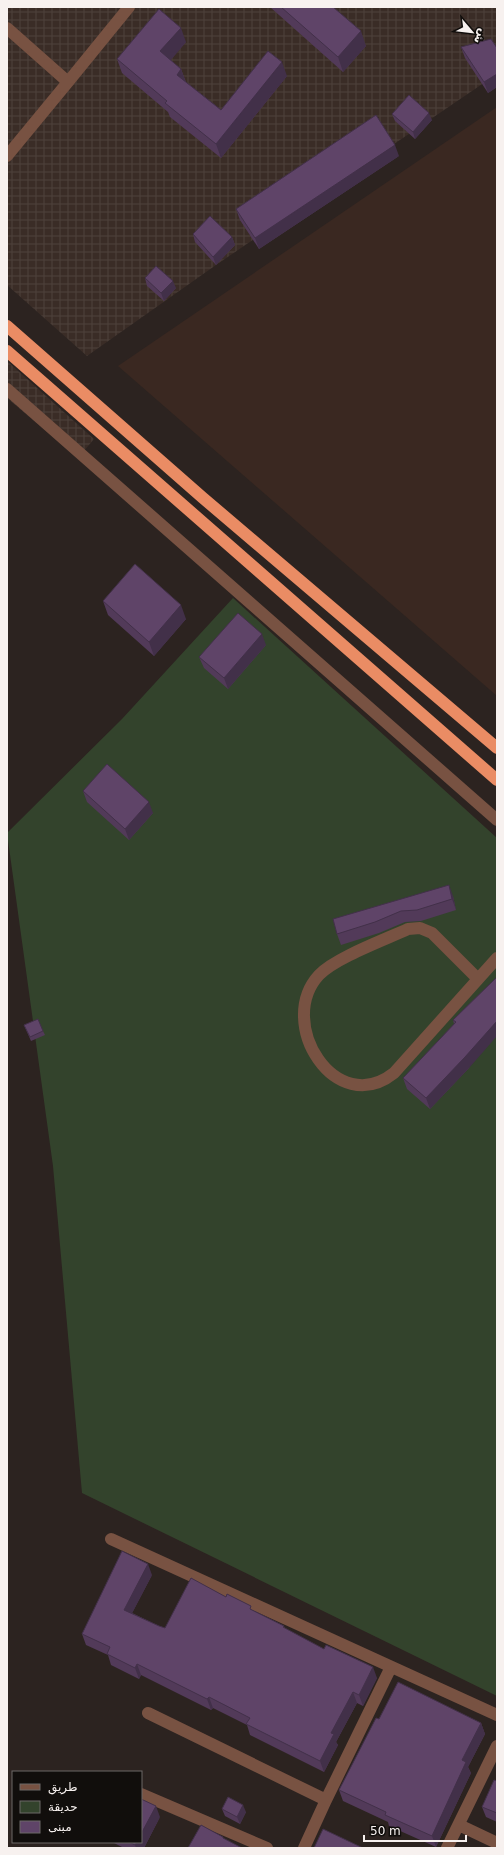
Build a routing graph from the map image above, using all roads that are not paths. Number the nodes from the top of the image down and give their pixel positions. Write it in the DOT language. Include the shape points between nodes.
graph roads {
  1 [pos="129,7"];
  2 [pos="7,28"];
  3 [pos="68,82"];
  4 [pos="7,156"];
  5 [pos="7,326"];
  6 [pos="7,351"];
  7 [pos="7,389"];
  8 [pos="497,748"];
  9 [pos="497,780"];
  10 [pos="497,820"];
  11 [pos="497,958"];
  12 [pos="478,979"];
  13 [pos="111,1539"];
  14 [pos="391,1667"];
  15 [pos="148,1713"];
  16 [pos="497,1715"];
  17 [pos="497,1746"];
  18 [pos="142,1794"];
  19 [pos="326,1800"];
  20 [pos="459,1825"];
  21 [pos="497,1843"];
  22 [pos="267,1848"];
  23 [pos="304,1848"];
  24 [pos="447,1848"];
  1 -- 3 [label="street"];
  2 -- 3 [label="street"];
  3 -- 4 [label="street"];
  5 -- 8 [label="highway" via="203,498"];
  6 -- 9 [label="highway"];
  7 -- 10 [label="street"];
  11 -- 12 [label="street"];
  12 -- 12 [label="street" via="394,1073 370,1086 357,1086 336,1078 322,1064 306,1034 303,1023 304,1003 319,975 336,963 408,929 420,928 432,933"];
  13 -- 14 [label="street"];
  14 -- 16 [label="street"];
  14 -- 19 [label="street"];
  15 -- 19 [label="street"];
  17 -- 20 [label="street"];
  18 -- 22 [label="street"];
  19 -- 23 [label="street"];
  20 -- 21 [label="street"];
  20 -- 24 [label="street"];
}
